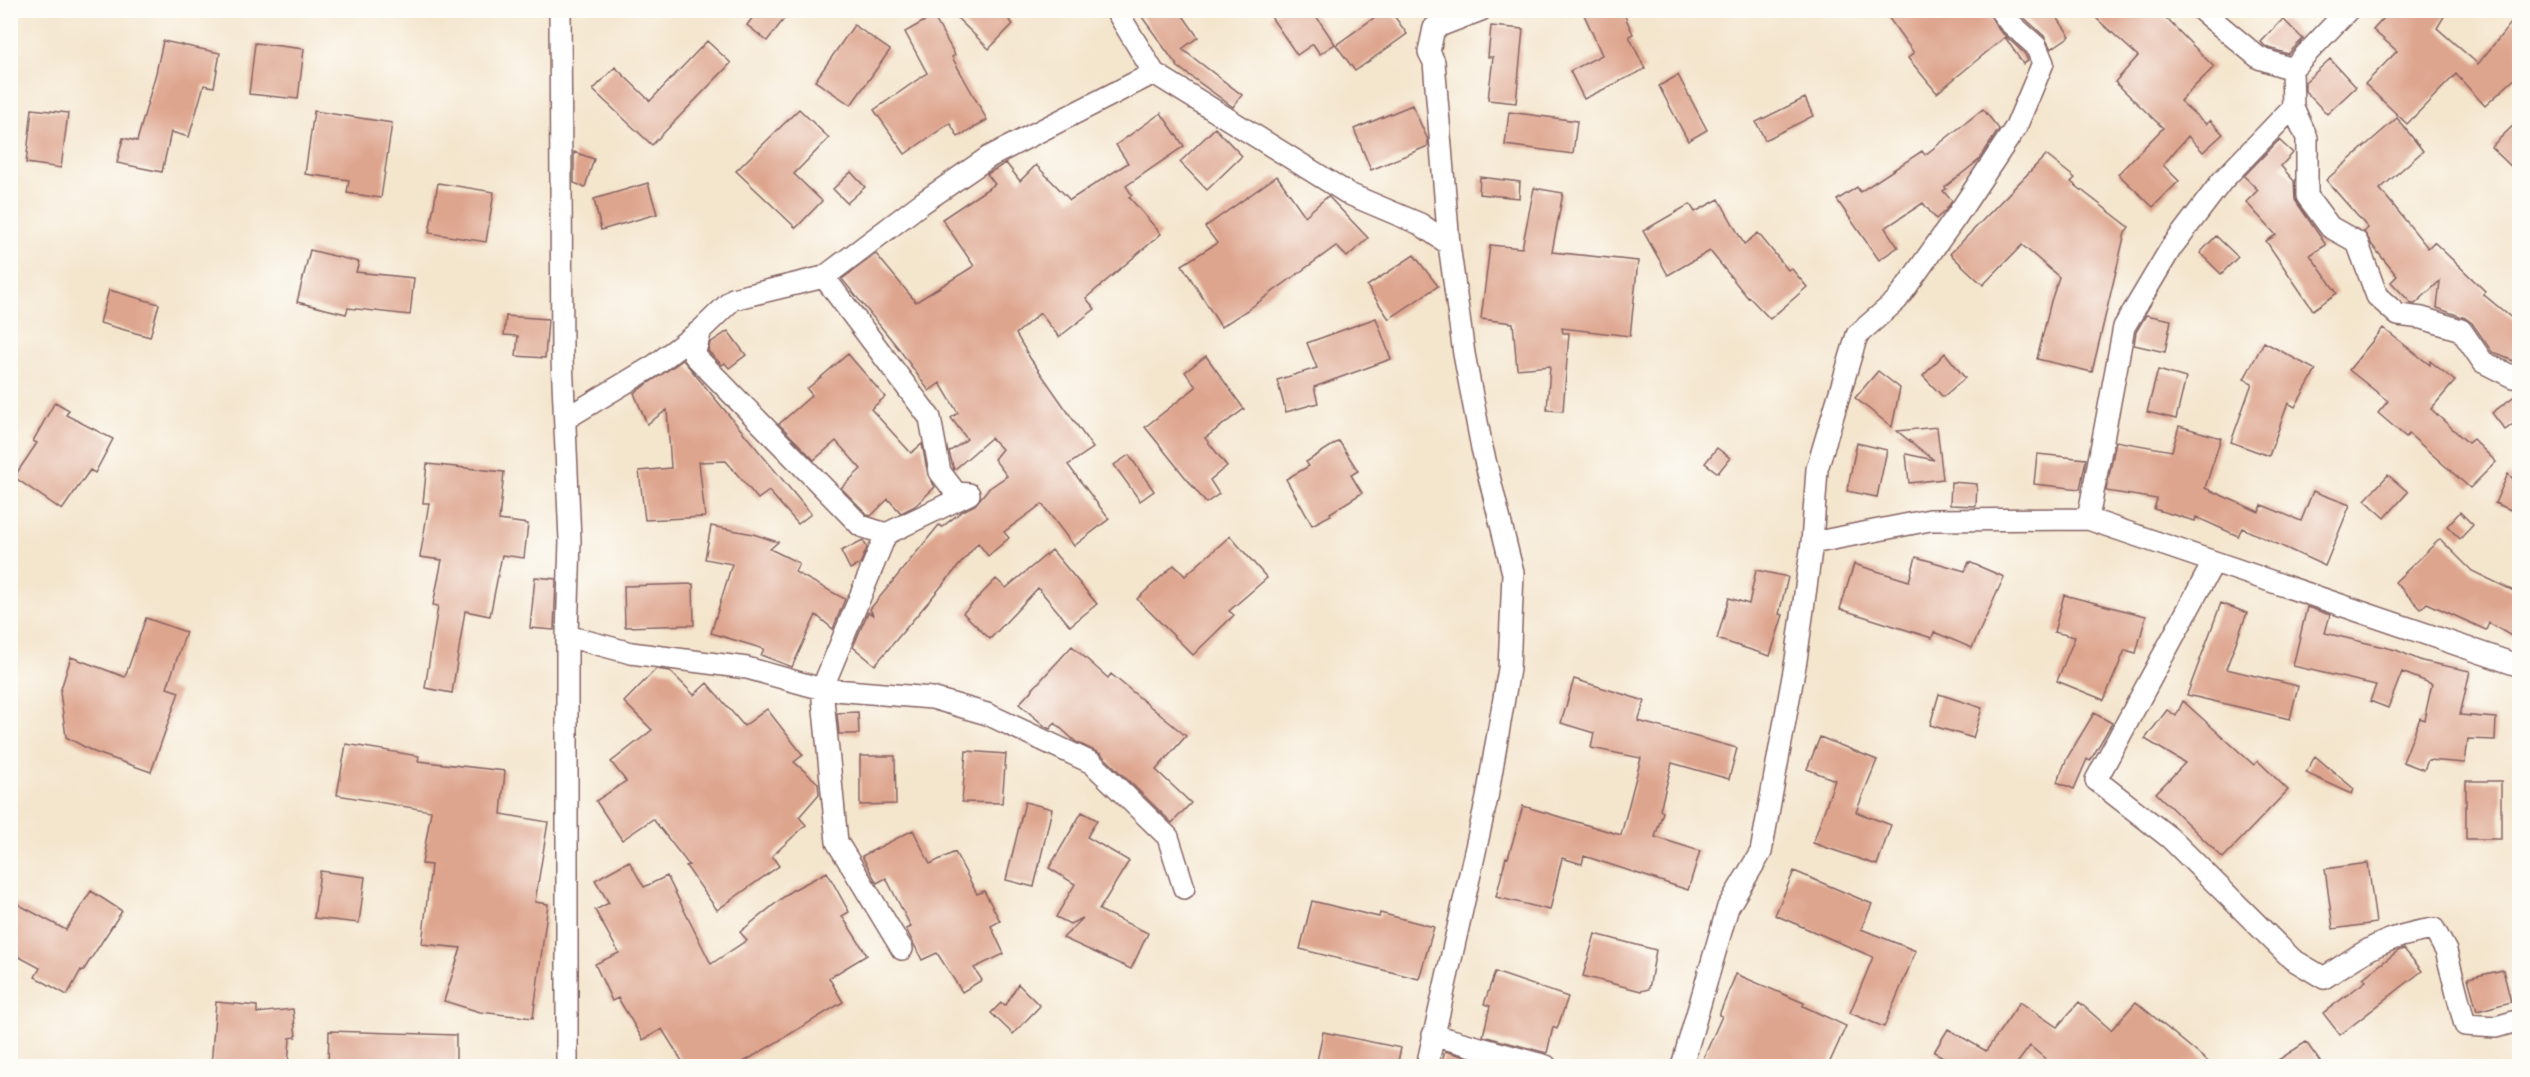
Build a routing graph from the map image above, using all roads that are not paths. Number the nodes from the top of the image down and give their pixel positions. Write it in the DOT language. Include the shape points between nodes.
graph roads {
  1 [pos="560,10"];
  2 [pos="1116,10"];
  3 [pos="1481,10"];
  4 [pos="2000,10"];
  5 [pos="2201,10"];
  6 [pos="2348,10"];
  7 [pos="2292,69"];
  8 [pos="1154,73"];
  9 [pos="2293,107"];
  10 [pos="1449,244"];
  11 [pos="824,277"];
  12 [pos="700,330"];
  13 [pos="2520,377"];
  14 [pos="565,419"];
  15 [pos="2088,519"];
  16 [pos="886,534"];
  17 [pos="1812,543"];
  18 [pos="2213,563"];
  19 [pos="567,636"];
  20 [pos="2520,666"];
  21 [pos="822,689"];
  22 [pos="1184,888"];
  23 [pos="902,949"];
  24 [pos="2520,1020"];
  25 [pos="1433,1035"];
  26 [pos="567,1066"];
  27 [pos="1427,1066"];
  28 [pos="1546,1066"];
  29 [pos="1682,1066"];
  1 -- 14 [label="street"];
  2 -- 8 [label="street"];
  3 -- 10 [label="street" via="1434,28 1430,43"];
  4 -- 17 [label="street" via="2008,22 2036,45 2043,63 2016,127 1956,217 1897,300 1857,335 1817,469"];
  5 -- 7 [label="street" via="2259,58"];
  6 -- 7 [label="street"];
  7 -- 9 [label="street"];
  8 -- 10 [label="street" via="1349,194 1420,224"];
  8 -- 11 [label="street" via="989,157"];
  9 -- 13 [label="street" via="2307,138 2307,196 2330,227 2356,242 2377,296 2398,315 2461,330 2483,362"];
  9 -- 15 [label="street" via="2222,182 2170,248 2124,327"];
  10 -- 25 [label="street" via="1480,436 1514,573 1507,681 1486,798"];
  11 -- 12 [label="street" via="734,299"];
  11 -- 16 [label="street" via="930,418 940,472 956,493 969,494"];
  12 -- 14 [label="street" via="655,365"];
  12 -- 16 [label="street" via="694,356 861,526"];
  14 -- 19 [label="street" via="570,540"];
  15 -- 17 [label="street" via="1929,520"];
  15 -- 18 [label="street"];
  16 -- 21 [label="street"];
  17 -- 29 [label="street" via="1796,660 1761,852 1728,907"];
  18 -- 20 [label="street"];
  18 -- 24 [label="street" via="2096,780 2170,838 2292,959 2324,978 2366,950 2404,933 2434,929 2446,951 2465,1025 2496,1027"];
  19 -- 21 [label="street" via="631,653 747,668"];
  19 -- 26 [label="street"];
  21 -- 22 [label="street" via="932,698 987,714 1092,763 1168,837"];
  21 -- 23 [label="street" via="837,842"];
  25 -- 27 [label="street"];
  25 -- 28 [label="street"];
}
